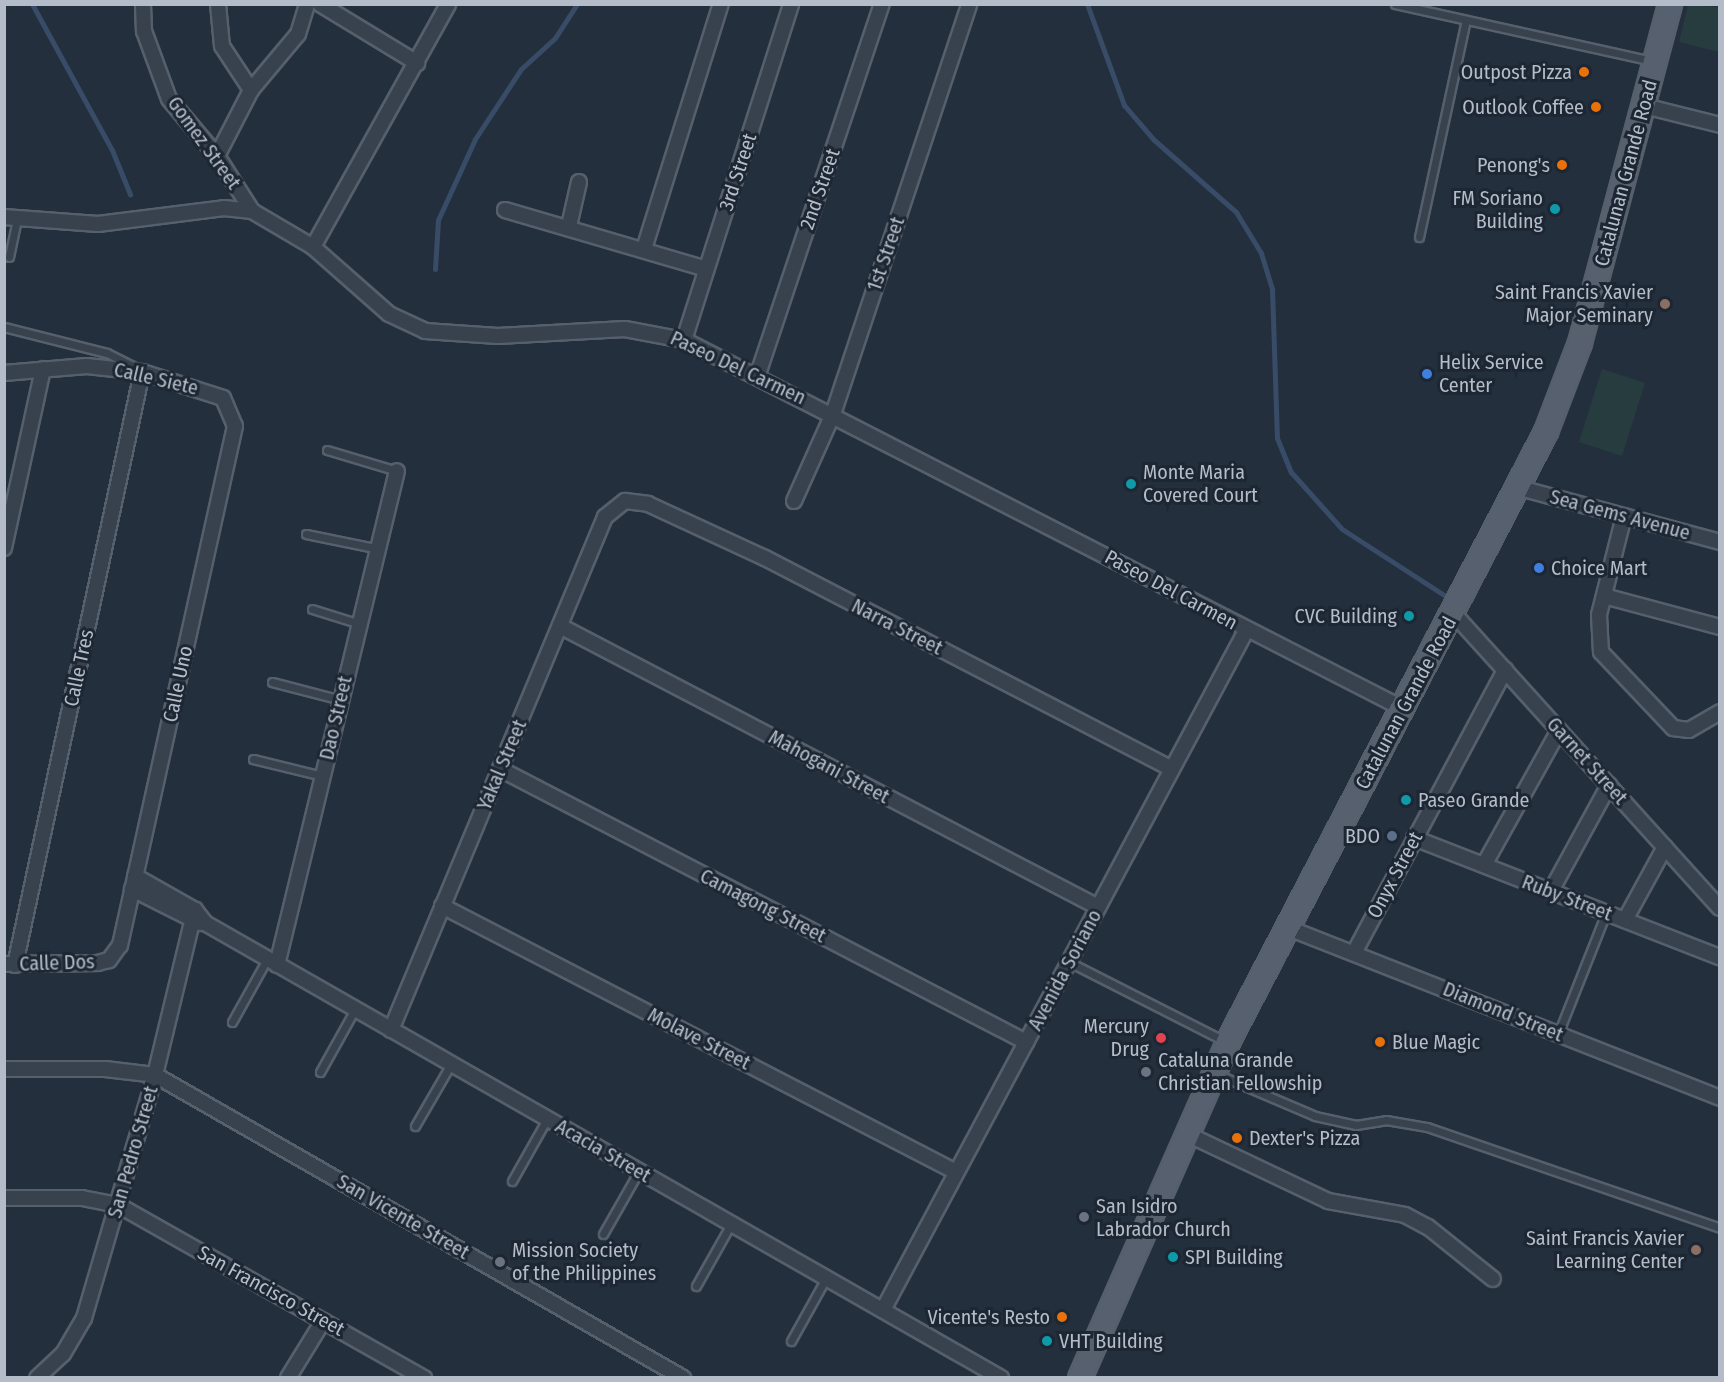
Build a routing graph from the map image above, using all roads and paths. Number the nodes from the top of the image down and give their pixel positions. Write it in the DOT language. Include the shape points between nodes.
graph roads {
  1 [pos="143,4"];
  2 [pos="218,4"];
  3 [pos="307,4"];
  4 [pos="320,4"];
  5 [pos="448,4"];
  6 [pos="721,4"];
  7 [pos="791,4"];
  8 [pos="882,4"];
  9 [pos="969,4"];
  10 [pos="1395,4"];
  11 [pos="1670,4"];
  12 [pos="1466,20"];
  13 [pos="1655,62"];
  14 [pos="417,63"];
  15 [pos="252,90"];
  16 [pos="1644,106"];
  17 [pos="1719,125"];
  18 [pos="216,156"];
  19 [pos="579,182"];
  20 [pos="505,210"];
  21 [pos="252,211"];
  22 [pos="11,217"];
  23 [pos="569,226"];
  24 [pos="1419,237"];
  25 [pos="313,247"];
  26 [pos="644,249"];
  27 [pos="9,257"];
  28 [pos="706,269"];
  29 [pos="4,327"];
  30 [pos="684,340"];
  31 [pos="43,369"];
  32 [pos="142,372"];
  33 [pos="4,373"];
  34 [pos="758,374"];
  35 [pos="231,406"];
  36 [pos="832,414"];
  37 [pos="327,450"];
  38 [pos="397,471"];
  39 [pos="1520,488"];
  40 [pos="794,501"];
  41 [pos="618,504"];
  42 [pos="1624,516"];
  43 [pos="306,534"];
  44 [pos="1719,542"];
  45 [pos="4,548"];
  46 [pos="375,548"];
  47 [pos="1604,596"];
  48 [pos="312,609"];
  49 [pos="1454,614"];
  50 [pos="357,623"];
  51 [pos="560,626"];
  52 [pos="1719,627"];
  53 [pos="1247,630"];
  54 [pos="1505,670"];
  55 [pos="272,682"];
  56 [pos="341,700"];
  57 [pos="1404,709"];
  58 [pos="1719,712"];
  59 [pos="1559,730"];
  60 [pos="253,759"];
  61 [pos="1172,769"];
  62 [pos="500,770"];
  63 [pos="322,776"];
  64 [pos="1609,785"];
  65 [pos="1414,838"];
  66 [pos="1665,847"];
  67 [pos="1484,865"];
  68 [pos="134,883"];
  69 [pos="1551,891"];
  70 [pos="442,906"];
  71 [pos="1098,907"];
  72 [pos="1719,908"];
  73 [pos="1606,913"];
  74 [pos="197,919"];
  75 [pos="1625,920"];
  76 [pos="1286,927"];
  77 [pos="1354,953"];
  78 [pos="1719,957"];
  79 [pos="109,960"];
  80 [pos="272,962"];
  81 [pos="1069,962"];
  82 [pos="10,965"];
  83 [pos="355,1009"];
  84 [pos="232,1022"];
  85 [pos="391,1030"];
  86 [pos="1558,1034"];
  87 [pos="1026,1042"];
  88 [pos="1228,1042"];
  89 [pos="451,1064"];
  90 [pos="4,1069"];
  91 [pos="320,1072"];
  92 [pos="1213,1072"];
  93 [pos="155,1075"];
  94 [pos="1719,1098"];
  95 [pos="547,1119"];
  96 [pos="415,1126"];
  97 [pos="1185,1133"];
  98 [pos="639,1171"];
  99 [pos="956,1172"];
  100 [pos="512,1181"];
  101 [pos="4,1198"];
  102 [pos="118,1205"];
  103 [pos="731,1224"];
  104 [pos="1719,1228"];
  105 [pos="603,1234"];
  106 [pos="826,1278"];
  107 [pos="1493,1278"];
  108 [pos="696,1286"];
  109 [pos="883,1310"];
  110 [pos="323,1321"];
  111 [pos="791,1341"];
  112 [pos="37,1377"];
  113 [pos="288,1377"];
  114 [pos="424,1377"];
  115 [pos="683,1377"];
  116 [pos="1001,1377"];
  117 [pos="1080,1377"];
  1 -- 18 [label="street, Gomez Street" via="144,31 169,99"];
  2 -- 15 [label="street" via="222,46"];
  3 -- 15 [label="street" via="298,33"];
  4 -- 14 [label="street"];
  5 -- 14 [label="street"];
  6 -- 26 [label="street"];
  7 -- 28 [label="street, 3rd Street"];
  8 -- 34 [label="street, 2nd Street"];
  9 -- 36 [label="street, 1st Street"];
  10 -- 12 [label="lane"];
  11 -- 13 [label="main road, Catalunan Grande Road"];
  12 -- 13 [label="lane"];
  12 -- 24 [label="lane"];
  13 -- 16 [label="main road, Catalunan Grande Road"];
  14 -- 25 [label="street"];
  15 -- 18 [label="street"];
  16 -- 17 [label="street"];
  16 -- 39 [label="main road, Catalunan Grande Road" via="1580,344"];
  18 -- 21 [label="street, Gomez Street"];
  19 -- 23 [label="street"];
  20 -- 23 [label="street"];
  21 -- 22 [label="street, Paseo Del Carmen" via="224,208 98,224"];
  21 -- 25 [label="street, Paseo Del Carmen"];
  22 -- 27 [label="lane"];
  23 -- 26 [label="street"];
  25 -- 30 [label="street, Paseo Del Carmen" via="382,309 425,332 498,336 625,329"];
  26 -- 28 [label="street"];
  28 -- 30 [label="street, 3rd Street"];
  29 -- 32 [label="lane" via="107,353"];
  30 -- 34 [label="street, Paseo Del Carmen"];
  31 -- 32 [label="street, Calle Siete" via="87,366"];
  31 -- 33 [label="street, Calle Siete"];
  31 -- 45 [label="street"];
  32 -- 35 [label="street, Calle Siete" via="213,393"];
  32 -- 82 [label="street, Calle Tres"];
  34 -- 36 [label="street, Paseo Del Carmen"];
  35 -- 68 [label="street, Calle Uno" via="235,426"];
  36 -- 40 [label="street, 1st Street"];
  36 -- 53 [label="street, Paseo Del Carmen"];
  37 -- 38 [label="lane"];
  38 -- 46 [label="street, Dao Street"];
  39 -- 42 [label="street, Sea Gems Avenue"];
  39 -- 49 [label="main road, Catalunan Grande Road"];
  41 -- 51 [label="street, Yakal Street" via="605,517"];
  41 -- 61 [label="street, Narra Street" via="648,504 765,558"];
  42 -- 44 [label="street, Sea Gems Avenue"];
  42 -- 47 [label="street"];
  43 -- 46 [label="lane"];
  46 -- 50 [label="street, Dao Street"];
  47 -- 52 [label="street"];
  47 -- 58 [label="street" via="1597,631 1601,652 1673,728 1689,730"];
  48 -- 50 [label="lane"];
  49 -- 54 [label="street, Garnet Street"];
  49 -- 57 [label="main road, Catalunan Grande Road"];
  50 -- 56 [label="street, Dao Street"];
  51 -- 62 [label="street, Yakal Street"];
  51 -- 71 [label="street, Mahogani Street"];
  53 -- 57 [label="street, Paseo Del Carmen"];
  53 -- 61 [label="street, Avenida Soriano"];
  54 -- 59 [label="street, Garnet Street"];
  54 -- 65 [label="street, Onyx Street"];
  55 -- 56 [label="lane"];
  56 -- 63 [label="street, Dao Street"];
  57 -- 76 [label="main road, Catalunan Grande Road"];
  59 -- 64 [label="street, Garnet Street"];
  59 -- 67 [label="street"];
  60 -- 63 [label="lane"];
  61 -- 71 [label="street, Avenida Soriano"];
  62 -- 70 [label="street, Yakal Street"];
  62 -- 87 [label="street, Camagong Street"];
  63 -- 80 [label="street, Dao Street"];
  64 -- 66 [label="street, Garnet Street"];
  64 -- 69 [label="street"];
  65 -- 67 [label="street, Ruby Street"];
  65 -- 77 [label="street, Onyx Street"];
  66 -- 72 [label="street, Garnet Street"];
  66 -- 75 [label="street"];
  67 -- 69 [label="street, Ruby Street"];
  68 -- 74 [label="street, Acacia Street"];
  68 -- 79 [label="street, Calle Uno" via="120,945"];
  69 -- 73 [label="street, Ruby Street"];
  70 -- 85 [label="street, Yakal Street"];
  70 -- 99 [label="street, Molave Street"];
  71 -- 81 [label="street, Avenida Soriano"];
  73 -- 75 [label="street, Ruby Street"];
  73 -- 86 [label="lane"];
  74 -- 80 [label="street, Acacia Street"];
  74 -- 93 [label="street, San Pedro Street"];
  75 -- 78 [label="street, Ruby Street"];
  76 -- 77 [label="street, Diamond Street"];
  76 -- 88 [label="main road, Catalunan Grande Road"];
  77 -- 86 [label="street, Diamond Street"];
  79 -- 82 [label="street, Calle Dos"];
  80 -- 83 [label="street, Acacia Street"];
  80 -- 84 [label="lane"];
  81 -- 87 [label="street, Avenida Soriano"];
  81 -- 88 [label="lane"];
  83 -- 85 [label="street, Acacia Street"];
  83 -- 91 [label="lane"];
  85 -- 89 [label="street, Acacia Street"];
  86 -- 94 [label="street, Diamond Street"];
  87 -- 99 [label="street, Avenida Soriano"];
  88 -- 92 [label="main road, Catalunan Grande Road"];
  89 -- 95 [label="street, Acacia Street"];
  89 -- 96 [label="lane"];
  90 -- 93 [label="street" via="105,1069"];
  92 -- 97 [label="main road, Catalunan Grande Road"];
  92 -- 104 [label="lane" via="1315,1116 1356,1125 1386,1120 1427,1127"];
  93 -- 102 [label="street, San Pedro Street"];
  93 -- 115 [label="street, San Vicente Street"];
  95 -- 98 [label="street, Acacia Street"];
  95 -- 100 [label="lane"];
  97 -- 107 [label="street" via="1328,1201 1405,1215 1428,1227"];
  97 -- 117 [label="main road, Catalunan Grande Road"];
  98 -- 103 [label="street, Acacia Street"];
  98 -- 105 [label="lane"];
  99 -- 109 [label="street, Avenida Soriano"];
  101 -- 102 [label="street, San Francisco Street" via="82,1198"];
  102 -- 110 [label="street, San Francisco Street"];
  102 -- 112 [label="street, San Pedro Street" via="76,1335"];
  103 -- 106 [label="street, Acacia Street"];
  103 -- 108 [label="lane"];
  106 -- 109 [label="street, Acacia Street"];
  106 -- 111 [label="lane"];
  109 -- 116 [label="street, Acacia Street"];
  110 -- 113 [label="street"];
  110 -- 114 [label="street, San Francisco Street"];
}
